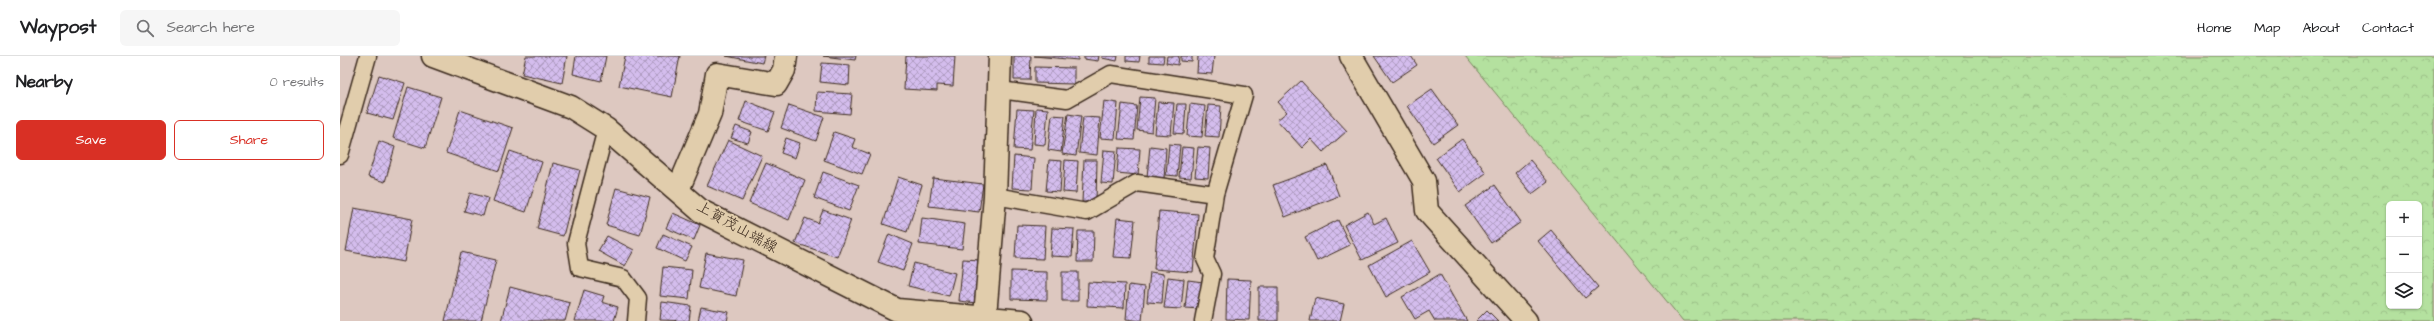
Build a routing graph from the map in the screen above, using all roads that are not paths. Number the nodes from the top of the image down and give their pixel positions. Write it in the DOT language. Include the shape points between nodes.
graph roads {
  1 [pos="368,56"];
  2 [pos="433,56"];
  3 [pos="786,56"];
  4 [pos="1000,56"];
  5 [pos="1351,56"];
  6 [pos="1000,90"];
  7 [pos="606,129"];
  8 [pos="340,155"];
  9 [pos="678,190"];
  10 [pos="1215,194"];
  11 [pos="995,196"];
  12 [pos="896,315"];
  13 [pos="985,316"];
  14 [pos="636,321"];
  15 [pos="1022,321"];
  16 [pos="1203,321"];
  17 [pos="1526,321"];
  1 -- 8 [label="lane"];
  2 -- 7 [label="street, 上賀茂山端線" via="571,107"];
  3 -- 9 [label="street" via="784,70 776,84 717,74 710,114"];
  4 -- 6 [label="street"];
  5 -- 17 [label="street" via="1424,181 1427,211"];
  6 -- 10 [label="lane" via="1067,99 1111,74 1244,95"];
  6 -- 11 [label="street"];
  7 -- 9 [label="street, 上賀茂山端線"];
  7 -- 14 [label="lane" via="576,243 580,268 623,278 638,298"];
  9 -- 12 [label="street, 上賀茂山端線" via="701,211"];
  10 -- 11 [label="lane" via="1137,183 1087,212"];
  10 -- 16 [label="lane" via="1205,259 1212,274"];
  11 -- 13 [label="street"];
  12 -- 13 [label="street, 上賀茂山端線"];
  13 -- 15 [label="street, 上賀茂山端線"];
}
